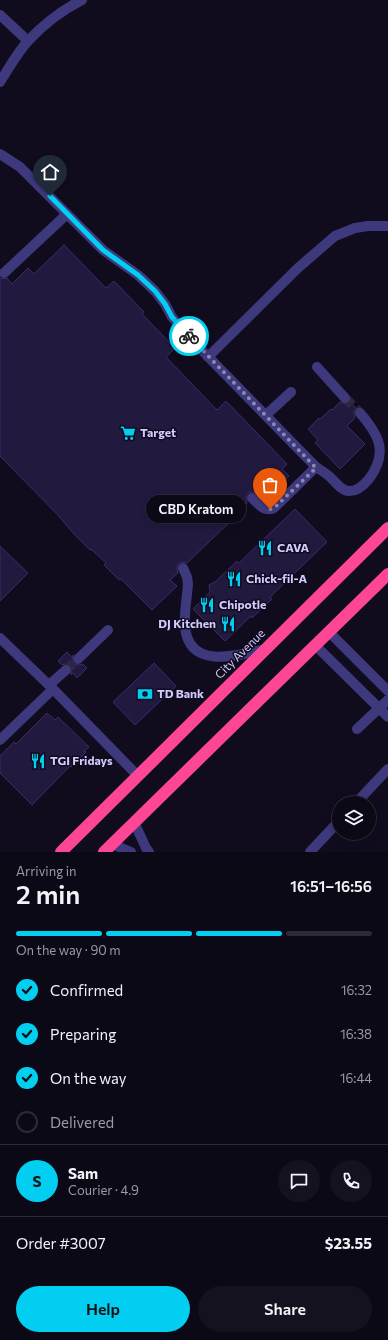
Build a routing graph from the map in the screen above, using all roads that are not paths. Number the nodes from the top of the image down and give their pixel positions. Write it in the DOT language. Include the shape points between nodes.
graph roads {
  1 [pos="82,0"];
  2 [pos="0,14"];
  3 [pos="28,41"];
  4 [pos="0,82"];
  5 [pos="0,154"];
  6 [pos="67,214"];
  7 [pos="388,226"];
  8 [pos="4,273"];
  9 [pos="208,357"];
  10 [pos="317,367"];
  11 [pos="291,392"];
  12 [pos="345,398"];
  13 [pos="360,414"];
  14 [pos="266,415"];
  15 [pos="316,468"];
  16 [pos="252,498"];
  17 [pos="388,528"];
  18 [pos="183,568"];
  19 [pos="388,574"];
  20 [pos="108,630"];
  21 [pos="329,632"];
  22 [pos="0,638"];
  23 [pos="315,645"];
  24 [pos="265,649"];
  25 [pos="78,659"];
  26 [pos="66,670"];
  27 [pos="51,687"];
  28 [pos="388,691"];
  29 [pos="388,700"];
  30 [pos="379,708"];
  31 [pos="388,717"];
  32 [pos="357,729"];
  33 [pos="0,740"];
  34 [pos="388,769"];
  35 [pos="138,776"];
  36 [pos="363,796"];
  37 [pos="134,822"];
  38 [pos="332,828"];
  39 [pos="108,848"];
  40 [pos="61,852"];
  41 [pos="131,852"];
  42 [pos="149,852"];
  43 [pos="310,852"];
  1 -- 3 [label="street" via="58,15"];
  2 -- 3 [label="street"];
  3 -- 4 [label="street"];
  5 -- 6 [label="street" via="20,167"];
  6 -- 8 [label="street"];
  6 -- 9 [label="street" via="103,250 138,275 155,291 178,325"];
  7 -- 9 [label="street" via="355,228 335,236 298,268"];
  9 -- 14 [label="street"];
  10 -- 12 [label="street"];
  11 -- 14 [label="street"];
  13 -- 15 [label="street" via="374,430 382,446 381,461 372,476 358,489 347,491"];
  14 -- 15 [label="street"];
  15 -- 16 [label="street" via="274,508 263,509"];
  17 -- 24 [label="highway, City Avenue"];
  18 -- 24 [label="street" via="188,584 185,628 193,648 202,655 212,657"];
  19 -- 21 [label="highway"];
  20 -- 25 [label="street"];
  21 -- 23 [label="highway"];
  21 -- 28 [label="street"];
  22 -- 27 [label="street"];
  23 -- 30 [label="street"];
  23 -- 37 [label="highway"];
  24 -- 35 [label="highway, City Avenue"];
  26 -- 27 [label="street"];
  27 -- 33 [label="street"];
  27 -- 35 [label="street"];
  29 -- 30 [label="street"];
  30 -- 31 [label="street"];
  30 -- 32 [label="street"];
  34 -- 36 [label="street"];
  35 -- 40 [label="highway, City Avenue"];
  37 -- 39 [label="highway"];
  37 -- 42 [label="street"];
  38 -- 43 [label="street"];
  39 -- 41 [label="street"];
}
